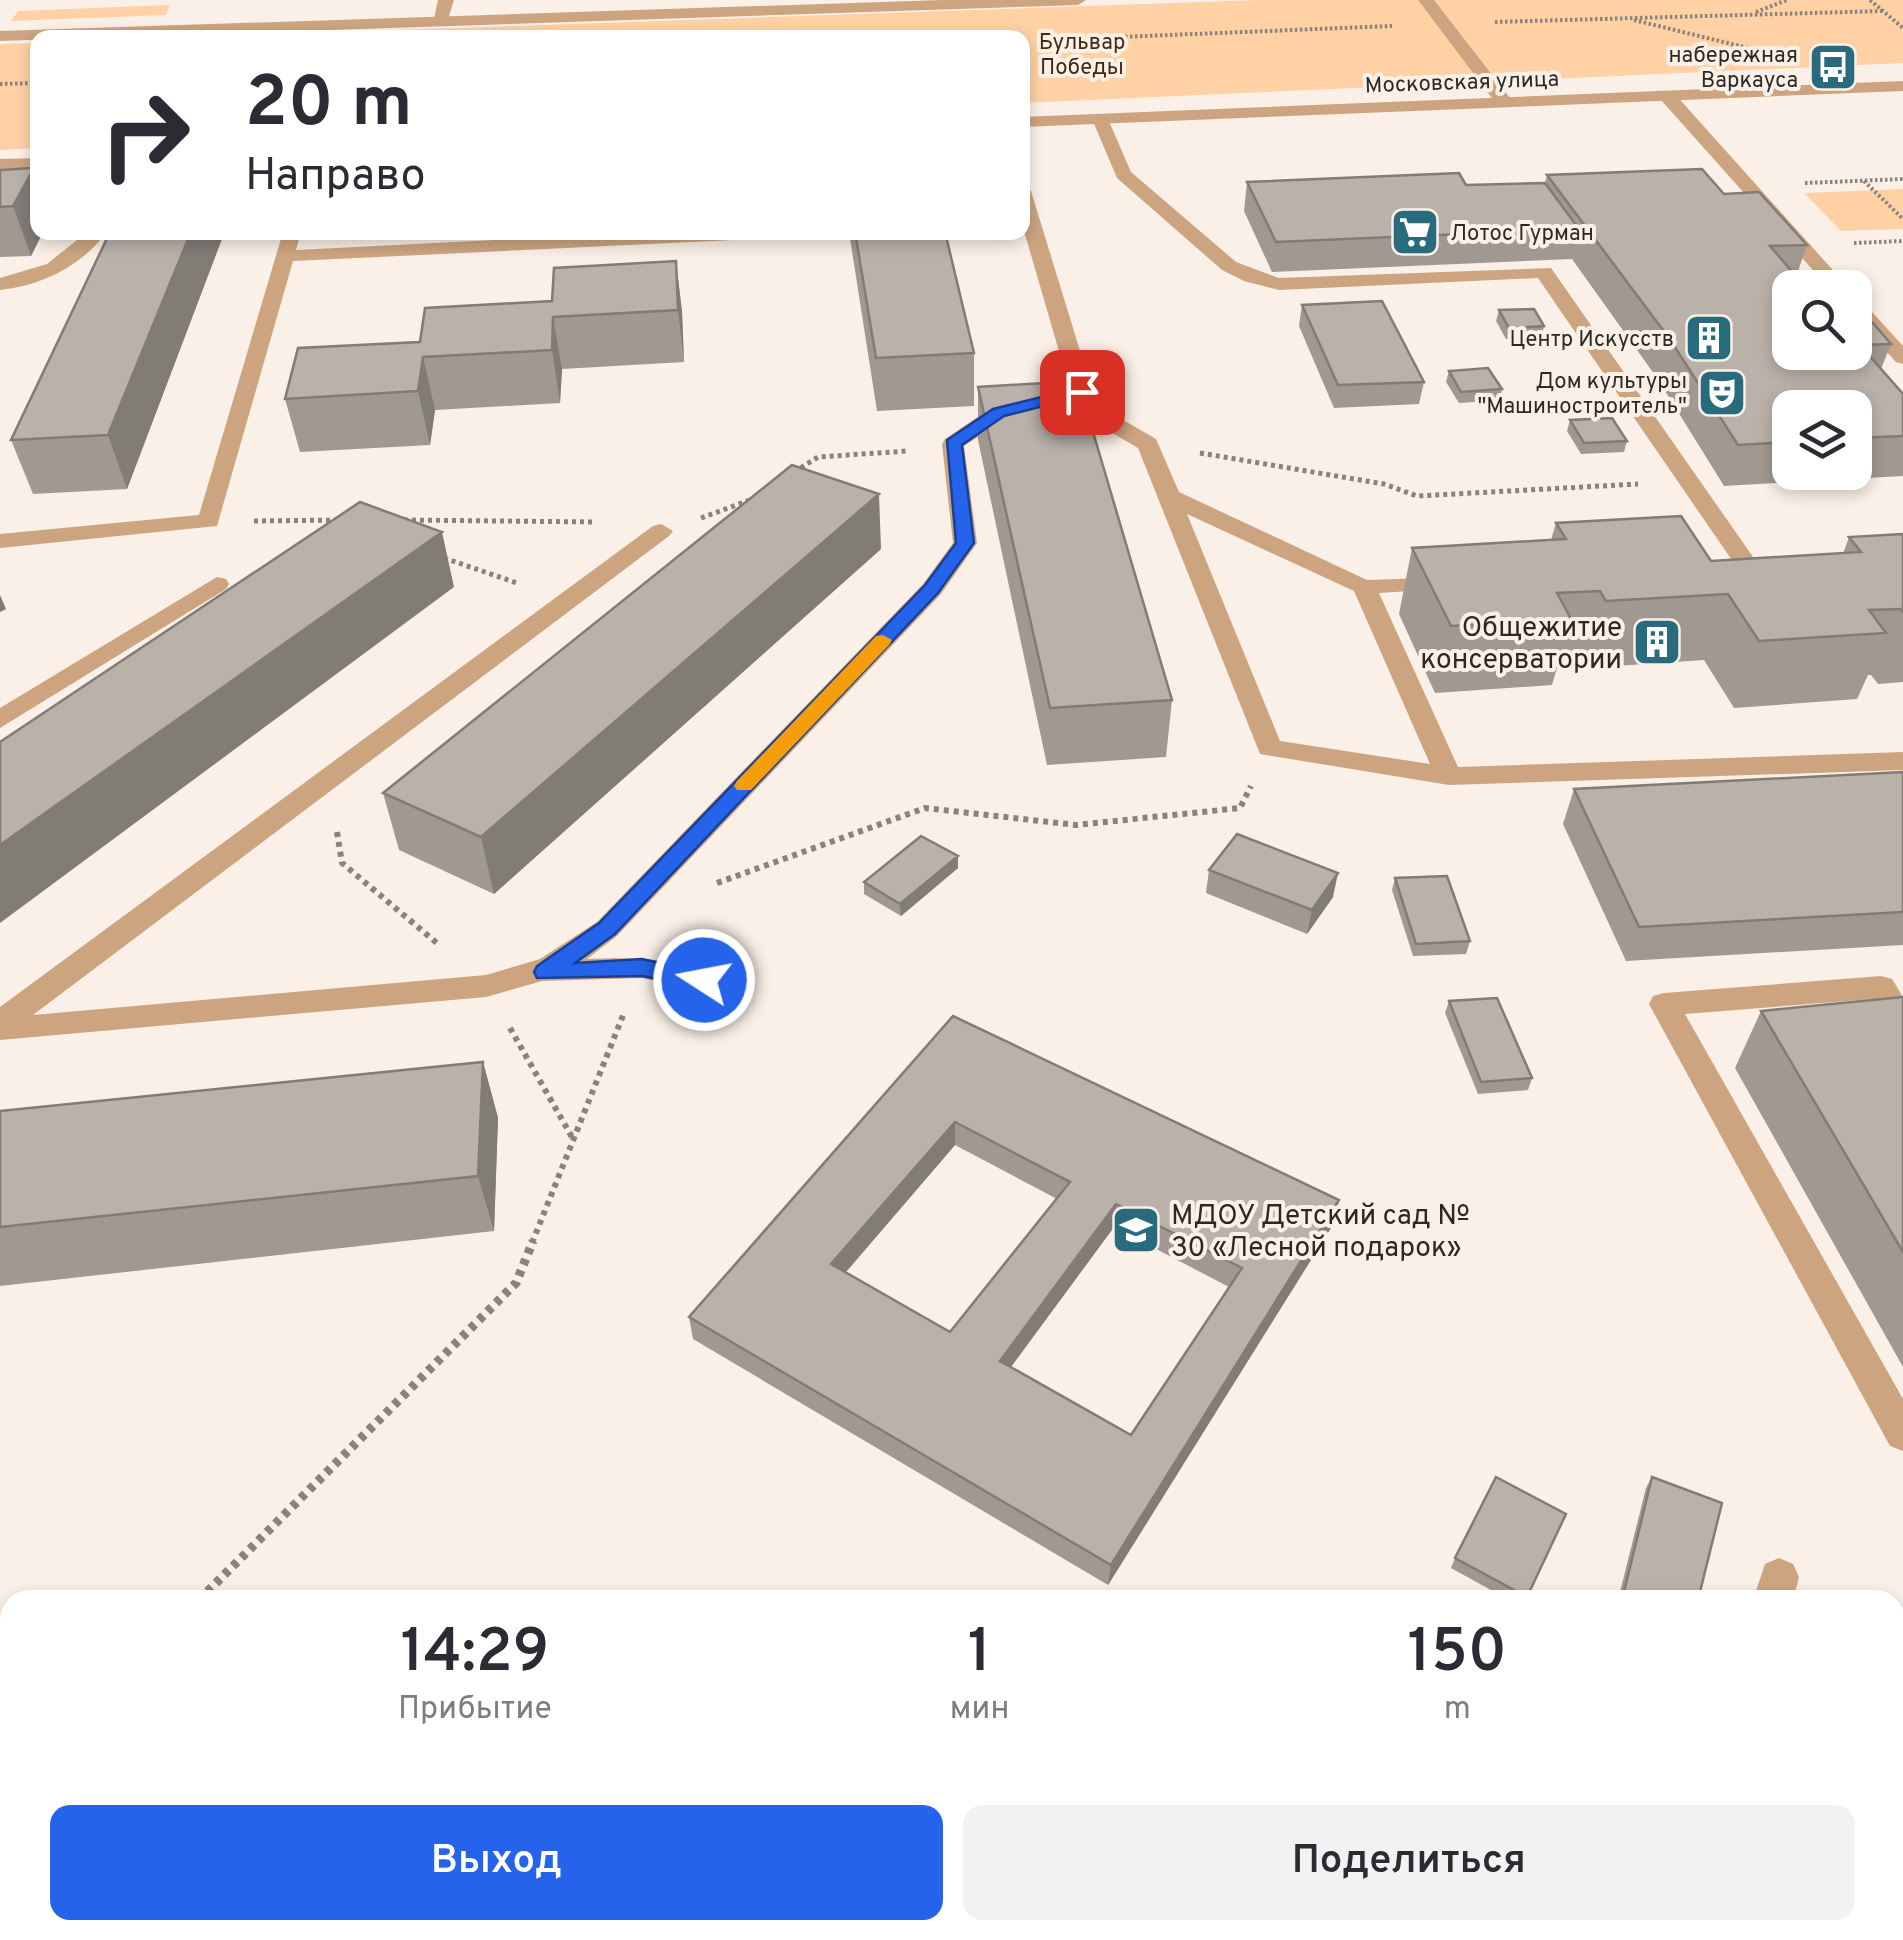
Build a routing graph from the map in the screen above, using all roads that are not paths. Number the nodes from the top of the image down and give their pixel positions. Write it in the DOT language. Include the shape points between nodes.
graph roads {
  1 [pos="446,0"];
  2 [pos="1078,0"];
  3 [pos="1426,0"];
  4 [pos="1003,2"];
  5 [pos="442,19"];
  6 [pos="156,30"];
  7 [pos="30,35"];
  8 [pos="0,36"];
  9 [pos="1903,86"];
  10 [pos="1667,96"];
  11 [pos="1504,102"];
  12 [pos="1100,119"];
  13 [pos="1030,122"];
  14 [pos="30,162"];
  15 [pos="0,164"];
  16 [pos="1030,218"];
  17 [pos="92,240"];
  18 [pos="290,240"];
  19 [pos="613,240"];
  20 [pos="285,256"];
  21 [pos="1824,270"];
  22 [pos="0,284"];
  23 [pos="1872,323"];
  24 [pos="1903,358"];
  25 [pos="1082,392"];
  26 [pos="1170,497"];
  27 [pos="661,531"];
  28 [pos="0,540"];
  29 [pos="1708,566"];
  30 [pos="1460,581"];
  31 [pos="217,584"];
  32 [pos="1364,587"];
  33 [pos="0,720"];
  34 [pos="1903,762"];
  35 [pos="1449,776"];
  36 [pos="545,972"];
  37 [pos="704,980"];
  38 [pos="1892,986"];
  39 [pos="1903,1022"];
  40 [pos="0,1026"];
  41 [pos="1903,1434"];
  1 -- 5 [label="street"];
  2 -- 4 [label="street"];
  3 -- 11 [label="street"];
  4 -- 5 [label="street"];
  5 -- 6 [label="street"];
  7 -- 8 [label="street"];
  9 -- 10 [label="street, Московская улица"];
  10 -- 11 [label="street, Московская улица"];
  10 -- 21 [label="street"];
  11 -- 12 [label="street, Московская улица"];
  12 -- 13 [label="street, Московская улица"];
  12 -- 29 [label="street" via="1123,174 1251,278 1279,284 1544,272 1686,481 1756,563"];
  14 -- 15 [label="street"];
  16 -- 25 [label="street"];
  17 -- 22 [label="street" via="29,282"];
  18 -- 20 [label="street"];
  19 -- 20 [label="street"];
  20 -- 28 [label="street" via="208,521"];
  23 -- 24 [label="street"];
  25 -- 26 [label="street" via="1110,422 1148,444"];
  25 -- 36 [label="street" via="999,413 953,444 965,543 932,589 607,929"];
  26 -- 32 [label="street"];
  26 -- 35 [label="street" via="1268,748"];
  27 -- 40 [label="street"];
  30 -- 32 [label="street"];
  31 -- 33 [label="street"];
  32 -- 35 [label="street"];
  34 -- 35 [label="street"];
  36 -- 37 [label="street" via="642,968"];
  36 -- 40 [label="street" via="486,986"];
  38 -- 39 [label="street"];
  38 -- 41 [label="street" via="1664,1004"];
}
